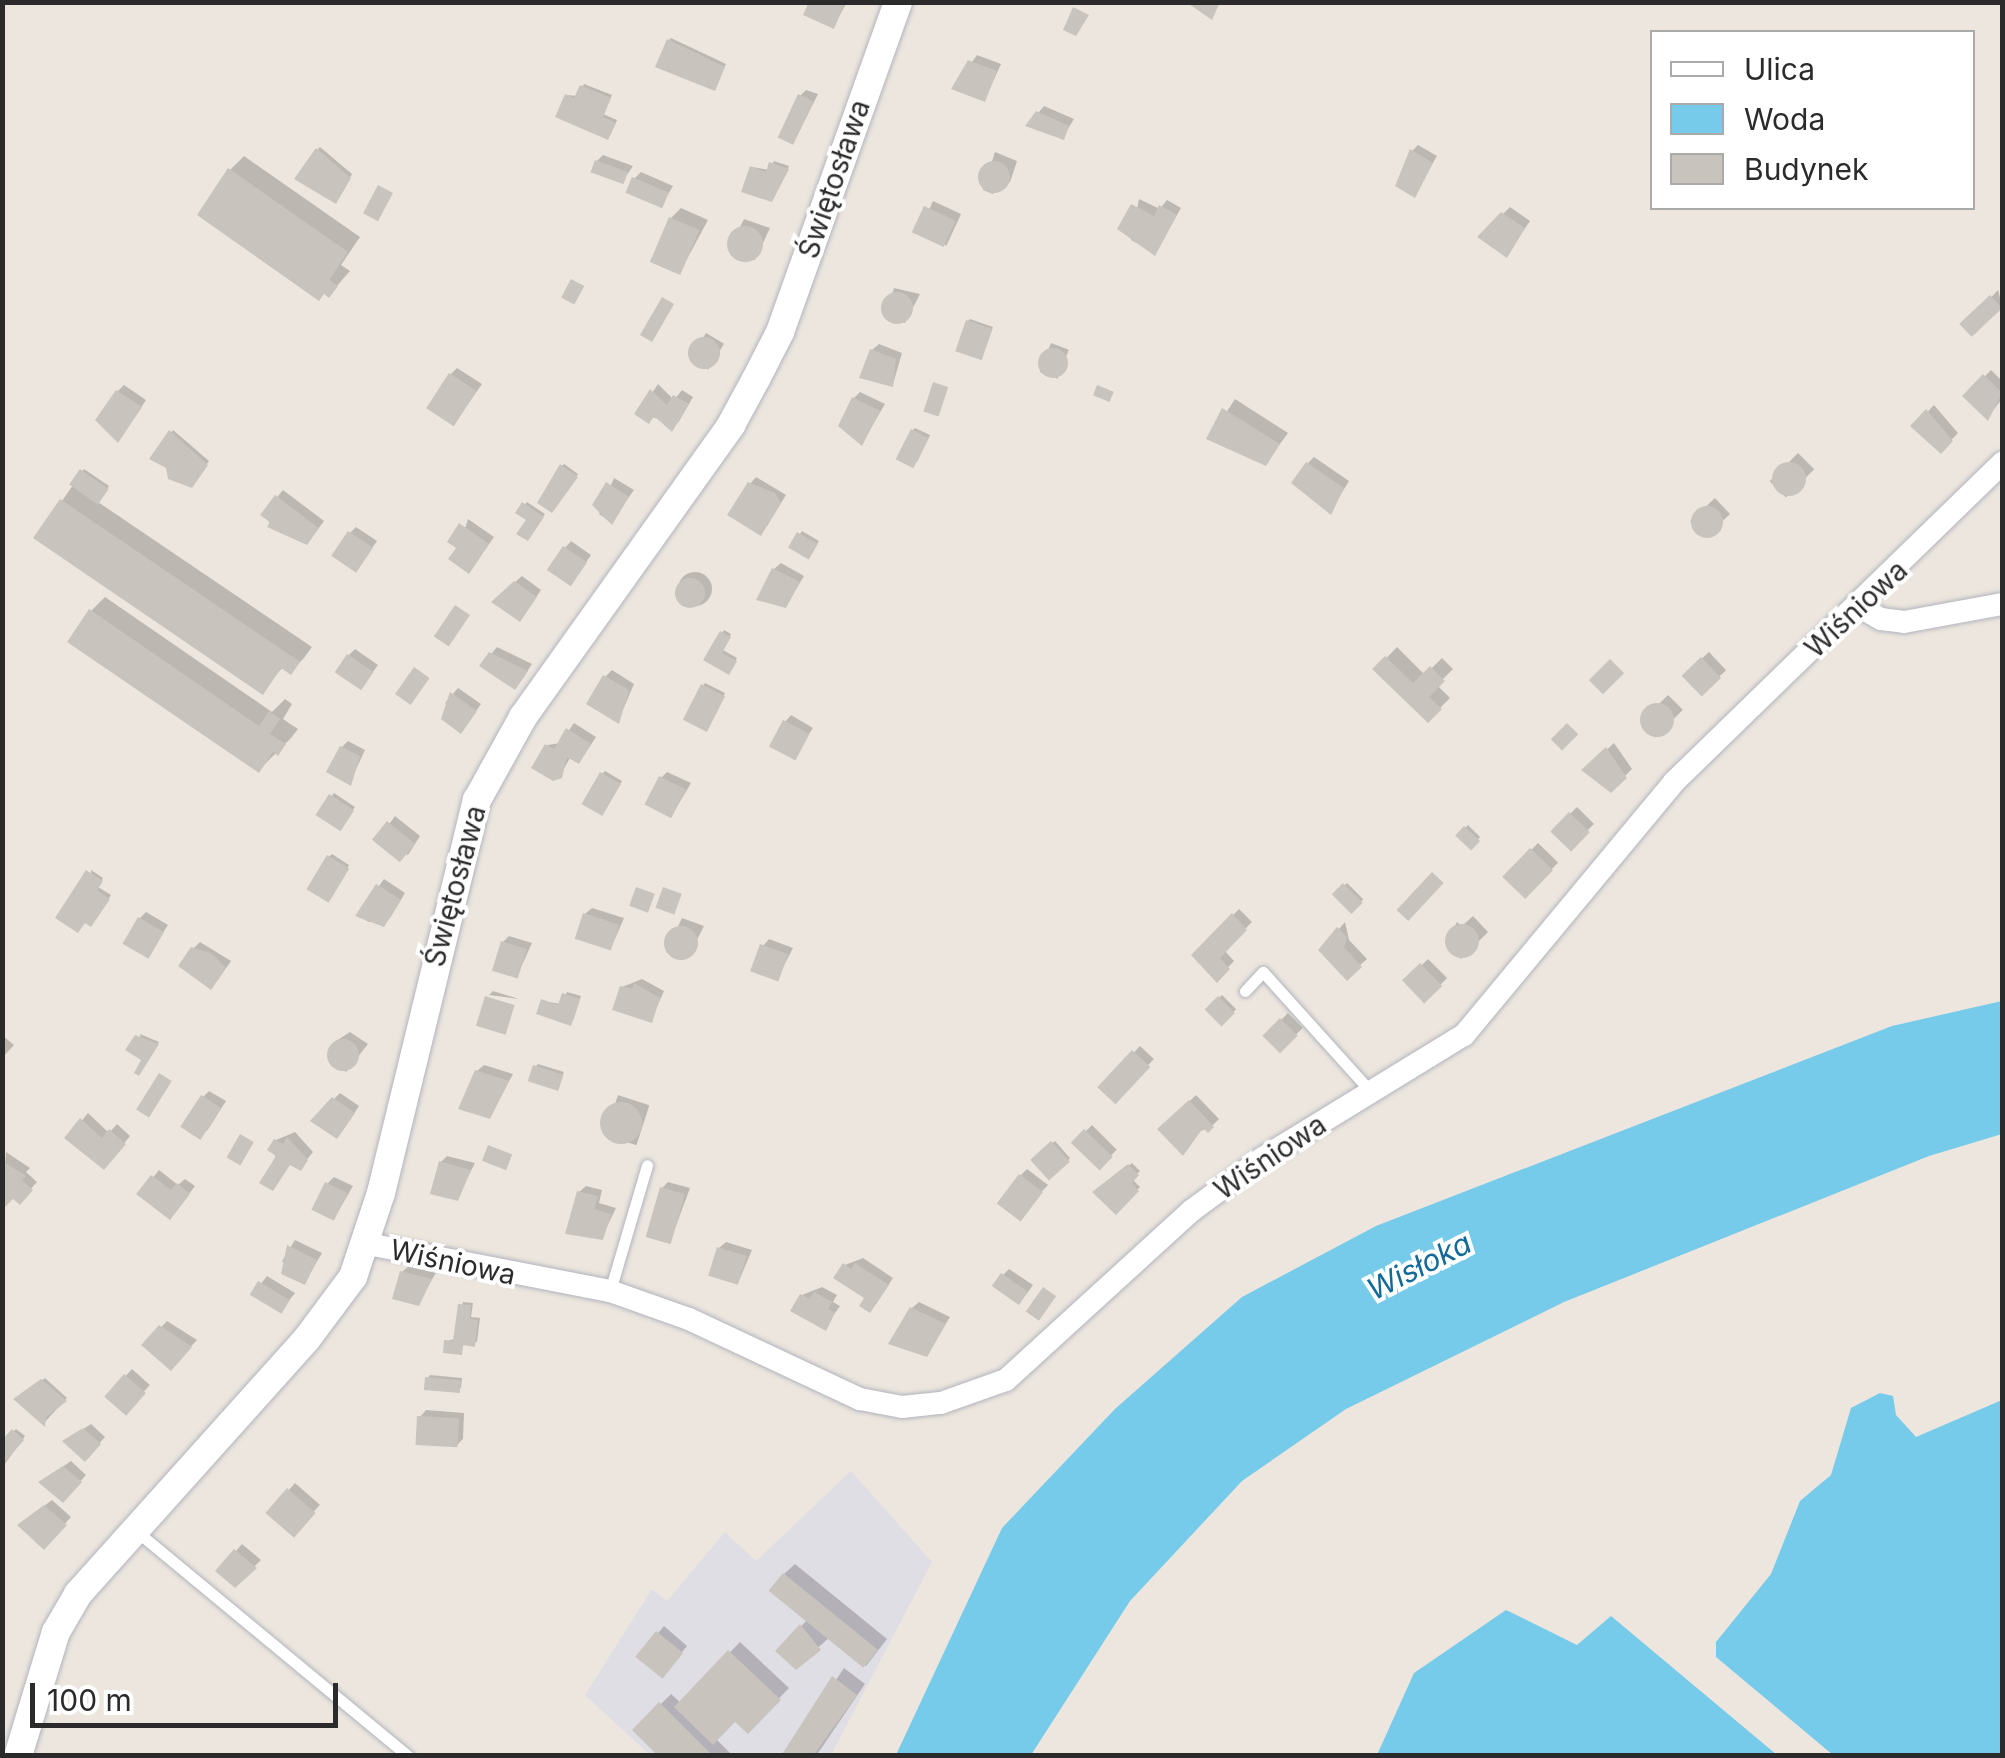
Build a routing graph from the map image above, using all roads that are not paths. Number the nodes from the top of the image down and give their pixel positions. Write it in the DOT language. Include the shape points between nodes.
graph roads {
  1 [pos="898,2"];
  2 [pos="2002,463"];
  3 [pos="2002,604"];
  4 [pos="1860,607"];
  5 [pos="1245,991"];
  6 [pos="1370,1092"];
  7 [pos="647,1165"];
  8 [pos="368,1244"];
  9 [pos="610,1290"];
  10 [pos="132,1528"];
  11 [pos="18,1756"];
  12 [pos="408,1756"];
  1 -- 8 [label="street, Świętosława" via="780,332 756,379 720,440 522,718 482,789 460,853"];
  2 -- 4 [label="street, Wiśniowa"];
  3 -- 4 [label="street" via="1904,622"];
  4 -- 6 [label="street, Wiśniowa" via="1674,782 1464,1035"];
  5 -- 6 [label="lane" via="1263,972"];
  6 -- 9 [label="street, Wiśniowa" via="1192,1211 1006,1380 957,1399 902,1407 860,1399 690,1319"];
  7 -- 9 [label="lane" via="625,1257"];
  8 -- 9 [label="street, Wiśniowa"];
  8 -- 10 [label="street, Świętosława" via="332,1309"];
  10 -- 11 [label="street, Świętosława" via="56,1632"];
  10 -- 12 [label="lane"];
}
